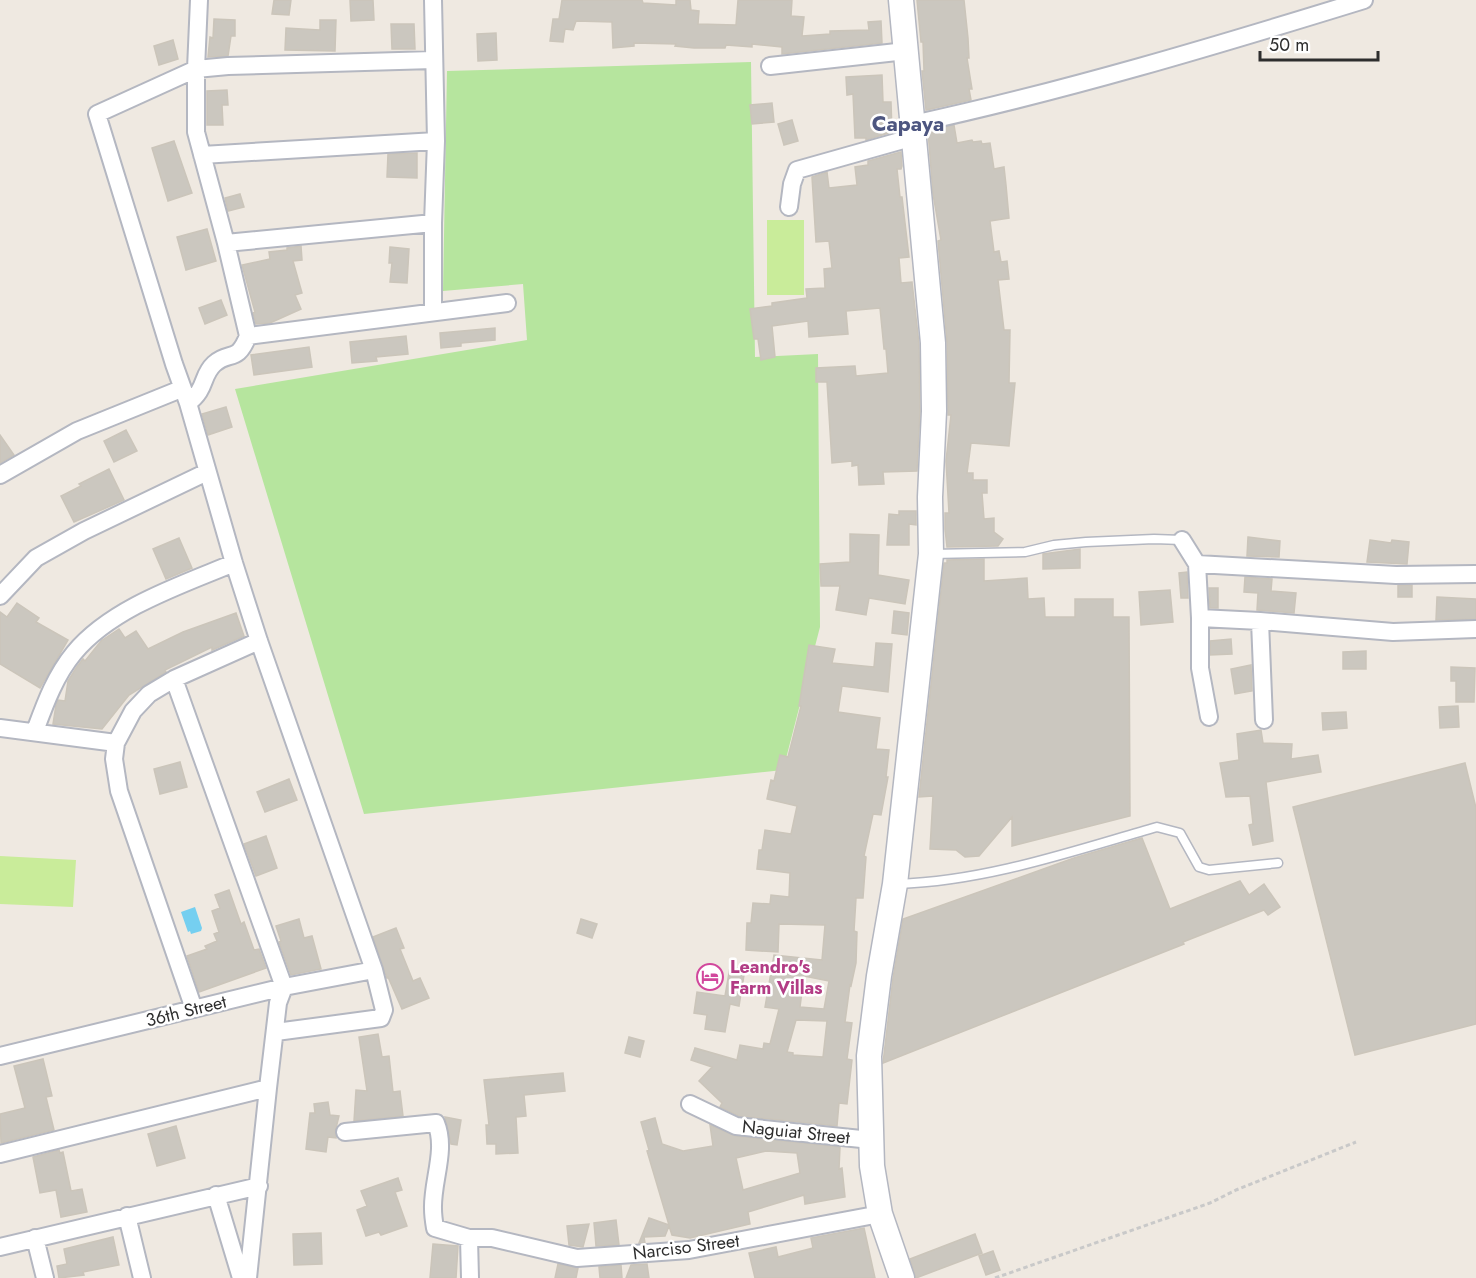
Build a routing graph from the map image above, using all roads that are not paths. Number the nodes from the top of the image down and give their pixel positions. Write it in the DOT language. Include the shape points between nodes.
graph roads {
  1 [pos="200,0"];
  2 [pos="433,0"];
  3 [pos="901,0"];
  4 [pos="1364,0"];
  5 [pos="906,51"];
  6 [pos="433,60"];
  7 [pos="770,66"];
  8 [pos="196,69"];
  9 [pos="914,130"];
  10 [pos="436,141"];
  11 [pos="202,155"];
  12 [pos="789,207"];
  13 [pos="433,223"];
  14 [pos="226,243"];
  15 [pos="507,303"];
  16 [pos="433,311"];
  17 [pos="248,336"];
  18 [pos="185,396"];
  19 [pos="207,472"];
  20 [pos="0,475"];
  21 [pos="1182,540"];
  22 [pos="931,554"];
  23 [pos="234,563"];
  24 [pos="1197,564"];
  25 [pos="1476,574"];
  26 [pos="0,596"];
  27 [pos="1200,618"];
  28 [pos="1260,621"];
  29 [pos="1476,629"];
  30 [pos="259,641"];
  31 [pos="174,679"];
  32 [pos="1209,717"];
  33 [pos="1264,720"];
  34 [pos="0,728"];
  35 [pos="36,731"];
  36 [pos="116,743"];
  37 [pos="1278,863"];
  38 [pos="895,884"];
  39 [pos="374,970"];
  40 [pos="284,987"];
  41 [pos="194,1008"];
  42 [pos="276,1032"];
  43 [pos="0,1056"];
  44 [pos="268,1088"];
  45 [pos="690,1104"];
  46 [pos="345,1132"];
  47 [pos="871,1140"];
  48 [pos="0,1154"];
  49 [pos="259,1186"];
  50 [pos="216,1195"];
  51 [pos="880,1214"];
  52 [pos="127,1216"];
  53 [pos="35,1238"];
  54 [pos="469,1238"];
  55 [pos="0,1247"];
  56 [pos="45,1278"];
  57 [pos="142,1278"];
  58 [pos="241,1278"];
  59 [pos="248,1278"];
  60 [pos="470,1278"];
  61 [pos="902,1278"];
  1 -- 8 [label="street"];
  2 -- 6 [label="street"];
  3 -- 5 [label="street"];
  4 -- 9 [label="street"];
  5 -- 7 [label="street"];
  5 -- 9 [label="street"];
  6 -- 8 [label="street"];
  6 -- 10 [label="street"];
  8 -- 11 [label="street" via="196,132"];
  8 -- 18 [label="street" via="98,114"];
  9 -- 12 [label="street" via="797,170"];
  9 -- 22 [label="street" via="933,343"];
  10 -- 11 [label="street"];
  10 -- 13 [label="street"];
  11 -- 14 [label="street"];
  13 -- 14 [label="street"];
  13 -- 16 [label="street"];
  14 -- 17 [label="street"];
  15 -- 16 [label="street"];
  16 -- 17 [label="street"];
  17 -- 18 [label="street" via="243,349 211,367 198,396"];
  18 -- 19 [label="street"];
  18 -- 20 [label="street" via="77,431"];
  19 -- 23 [label="street"];
  19 -- 26 [label="street" via="36,558"];
  21 -- 22 [label="lane" via="1154,538 1054,545 1025,552"];
  21 -- 24 [label="street"];
  22 -- 38 [label="street"];
  23 -- 30 [label="street"];
  23 -- 35 [label="street" via="173,588 93,633 73,653 58,677"];
  24 -- 25 [label="street" via="1396,575"];
  24 -- 27 [label="street"];
  27 -- 28 [label="street"];
  27 -- 32 [label="street" via="1200,668"];
  28 -- 29 [label="street" via="1393,632"];
  28 -- 33 [label="street"];
  30 -- 31 [label="street"];
  30 -- 39 [label="street"];
  31 -- 36 [label="street" via="149,694 133,711"];
  31 -- 40 [label="street"];
  34 -- 35 [label="street"];
  35 -- 36 [label="street"];
  36 -- 41 [label="street" via="119,791"];
  37 -- 38 [label="lane" via="1209,870 1198,867 1180,833 1157,827 1012,869"];
  38 -- 47 [label="street" via="869,1056"];
  39 -- 40 [label="street, 36th Street"];
  39 -- 42 [label="street" via="384,1010 381,1018"];
  40 -- 41 [label="street, 36th Street"];
  40 -- 42 [label="street" via="278,1003"];
  41 -- 43 [label="street, 36th Street"];
  42 -- 44 [label="street"];
  44 -- 48 [label="street"];
  44 -- 49 [label="street"];
  45 -- 47 [label="street, Naguiat Street" via="736,1126"];
  46 -- 54 [label="street, Narciso Street" via="436,1123 439,1156 433,1208 435,1228"];
  47 -- 51 [label="street"];
  49 -- 50 [label="street"];
  49 -- 59 [label="street"];
  50 -- 52 [label="street"];
  50 -- 58 [label="street"];
  51 -- 54 [label="street, Narciso Street" via="689,1250 577,1258 492,1238"];
  51 -- 61 [label="street"];
  52 -- 53 [label="street"];
  52 -- 57 [label="street"];
  53 -- 55 [label="street"];
  53 -- 56 [label="street"];
  54 -- 60 [label="street"];
}
